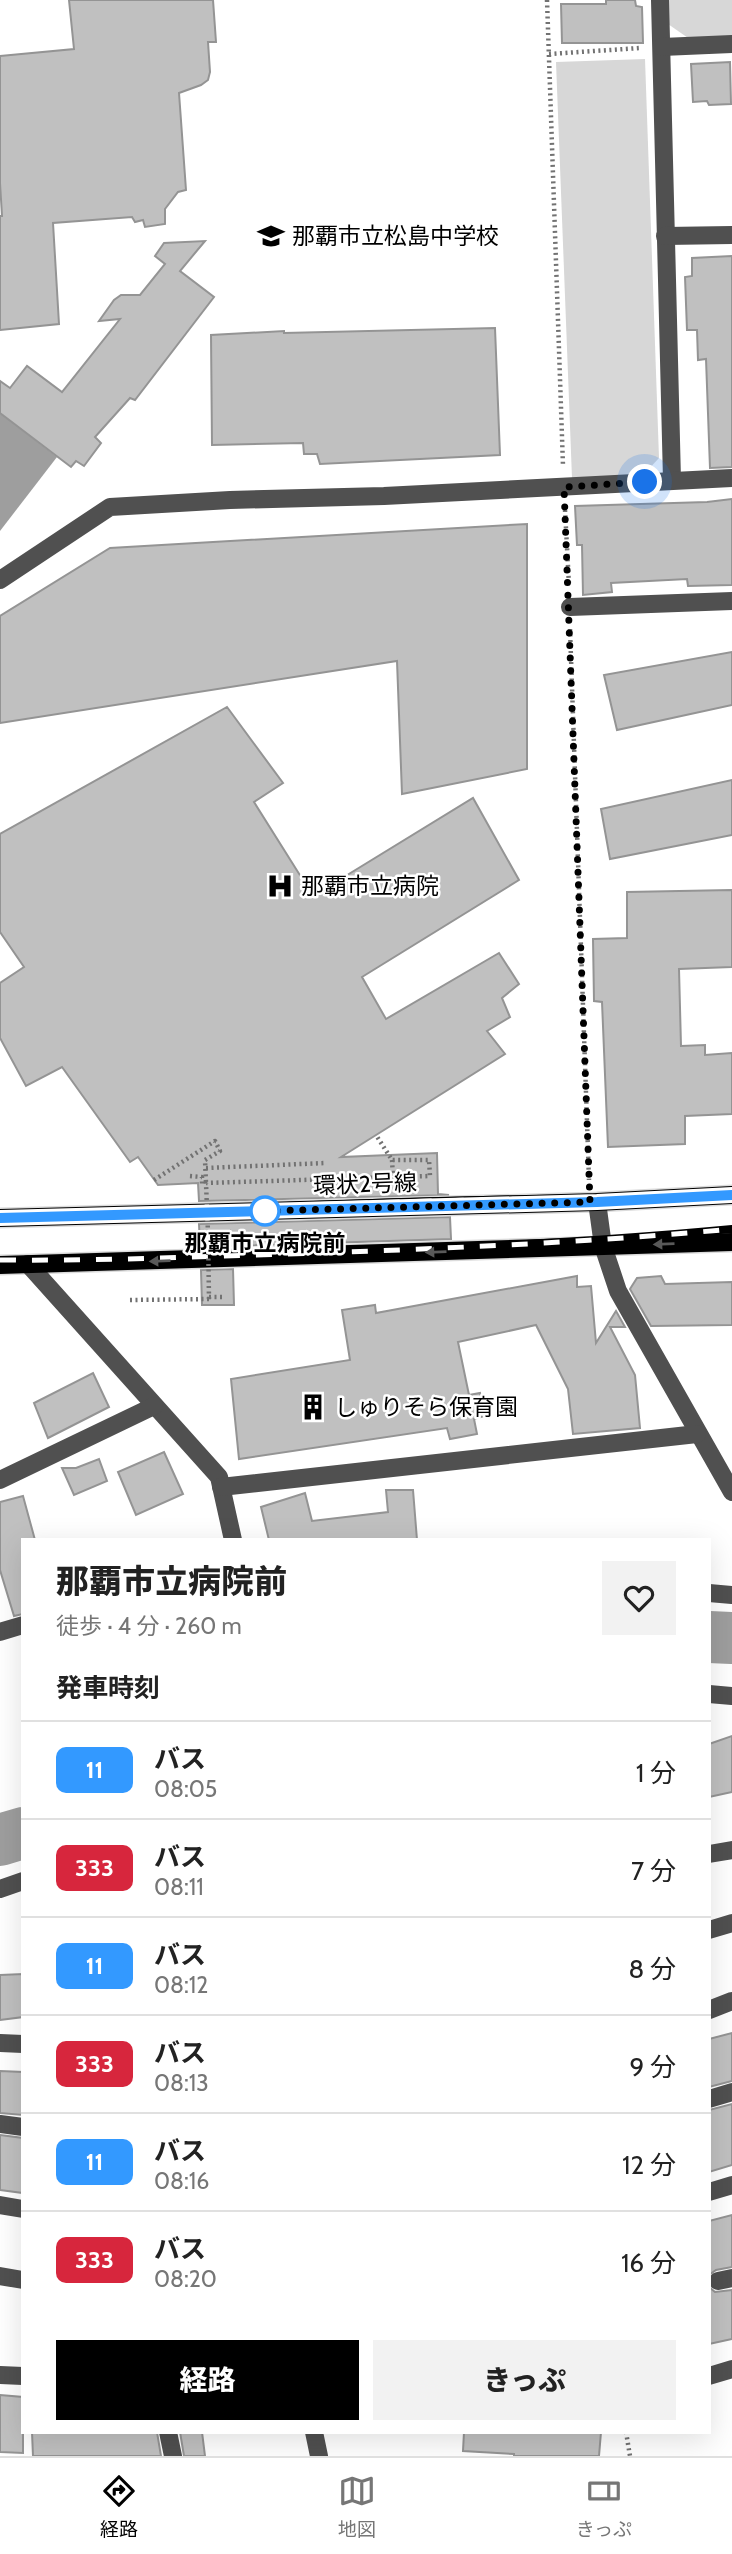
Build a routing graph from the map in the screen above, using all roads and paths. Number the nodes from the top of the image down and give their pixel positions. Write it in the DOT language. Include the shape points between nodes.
graph roads {
  1 [pos="547,0"];
  2 [pos="660,0"];
  3 [pos="732,44"];
  4 [pos="662,47"];
  5 [pos="549,54"];
  6 [pos="732,235"];
  7 [pos="665,236"];
  8 [pos="732,478"];
  9 [pos="672,480"];
  10 [pos="564,487"];
  11 [pos="0,580"];
  12 [pos="732,601"];
  13 [pos="570,607"];
  14 [pos="376,1135"];
  15 [pos="392,1160"];
  16 [pos="326,1163"];
  17 [pos="206,1168"];
  18 [pos="206,1175"];
  19 [pos="393,1177"];
  20 [pos="154,1180"];
  21 [pos="204,1184"];
  22 [pos="732,1195"];
  23 [pos="594,1202"];
  24 [pos="0,1218"];
  25 [pos="231,1232"];
  26 [pos="208,1233"];
  27 [pos="732,1242"];
  28 [pos="603,1246"];
  29 [pos="28,1264"];
  30 [pos="0,1265"];
  31 [pos="209,1297"];
  32 [pos="225,1297"];
  33 [pos="130,1300"];
  34 [pos="154,1406"];
  35 [pos="697,1434"];
  36 [pos="0,1480"];
  37 [pos="221,1487"];
  38 [pos="732,1492"];
  39 [pos="233,1538"];
  40 [pos="711,1593"];
  41 [pos="732,1595"];
  42 [pos="21,1626"];
  43 [pos="0,1632"];
  44 [pos="711,1694"];
  45 [pos="732,1696"];
  46 [pos="732,1850"];
  47 [pos="711,1854"];
  48 [pos="21,1882"];
  49 [pos="0,1889"];
  50 [pos="732,1923"];
  51 [pos="711,1929"];
  52 [pos="732,2001"];
  53 [pos="711,2009"];
  54 [pos="0,2043"];
  55 [pos="21,2044"];
  56 [pos="732,2092"];
  57 [pos="711,2098"];
  58 [pos="0,2124"];
  59 [pos="21,2127"];
  60 [pos="732,2185"];
  61 [pos="711,2191"];
  62 [pos="0,2205"];
  63 [pos="21,2209"];
  64 [pos="0,2276"];
  65 [pos="21,2280"];
  66 [pos="732,2369"];
  67 [pos="0,2375"];
  68 [pos="711,2375"];
  69 [pos="21,2376"];
  70 [pos="168,2434"];
  71 [pos="314,2434"];
  72 [pos="626,2434"];
  73 [pos="173,2456"];
  74 [pos="319,2456"];
  75 [pos="630,2456"];
  1 -- 5 [label="path"];
  2 -- 4 [label="street"];
  3 -- 4 [label="street"];
  4 -- 5 [label="path"];
  4 -- 7 [label="street"];
  5 -- 10 [label="path"];
  6 -- 7 [label="street"];
  7 -- 9 [label="street"];
  8 -- 9 [label="street"];
  9 -- 10 [label="street"];
  10 -- 11 [label="street" via="110,507"];
  10 -- 13 [label="path"];
  12 -- 13 [label="street"];
  13 -- 23 [label="path"];
  14 -- 15 [label="path, bridge"];
  15 -- 19 [label="path, bridge"];
  15 -- 19 [label="path, bridge" via="429,1160 430,1176"];
  16 -- 17 [label="path"];
  17 -- 18 [label="path"];
  17 -- 20 [label="path" via="205,1160 220,1151 215,1142"];
  18 -- 21 [label="path, bridge"];
  18 -- 21 [label="path" via="190,1176 202,1177"];
  19 -- 21 [label="path, bridge"];
  21 -- 26 [label="path, bridge"];
  22 -- 23 [label="main road, 環状2号線"];
  23 -- 24 [label="main road, 環状2号線"];
  23 -- 28 [label="street"];
  25 -- 26 [label="path, bridge"];
  26 -- 31 [label="path, bridge"];
  27 -- 28 [label="main road, one-way"];
  28 -- 29 [label="main road, one-way"];
  28 -- 35 [label="street" via="618,1291"];
  29 -- 30 [label="main road"];
  29 -- 34 [label="street"];
  31 -- 32 [label="path"];
  31 -- 33 [label="path"];
  34 -- 36 [label="street"];
  34 -- 37 [label="street" via="219,1477"];
  35 -- 37 [label="street"];
  35 -- 38 [label="street"];
  37 -- 39 [label="street"];
  40 -- 41 [label="street"];
  42 -- 43 [label="street"];
  44 -- 45 [label="street"];
  46 -- 47 [label="street"];
  48 -- 49 [label="street"];
  50 -- 51 [label="street"];
  52 -- 53 [label="street"];
  54 -- 55 [label="street"];
  56 -- 57 [label="street"];
  58 -- 59 [label="street"];
  60 -- 61 [label="street"];
  62 -- 63 [label="street"];
  64 -- 65 [label="street"];
  66 -- 68 [label="street"];
  67 -- 69 [label="street"];
  70 -- 73 [label="street"];
  71 -- 74 [label="street"];
  72 -- 75 [label="path"];
}
